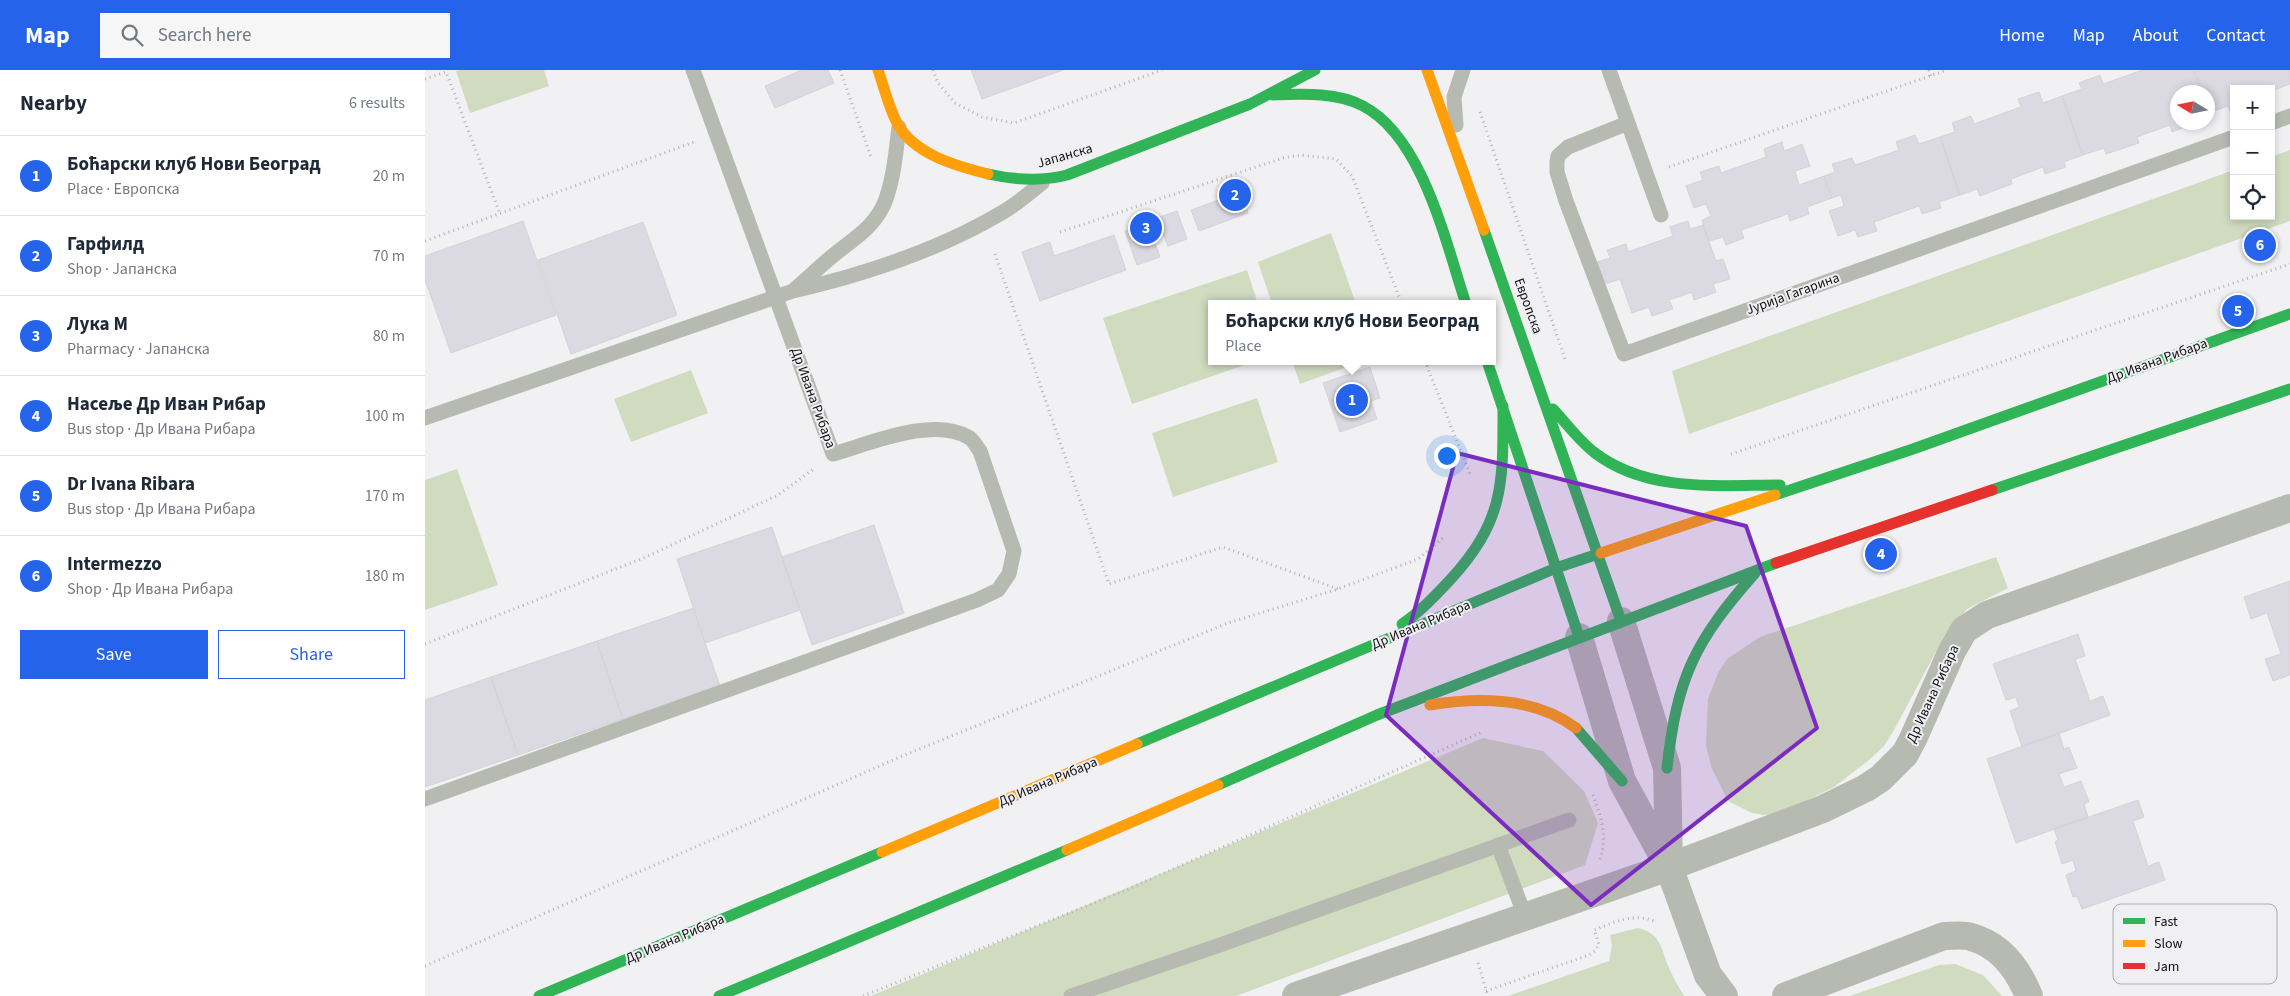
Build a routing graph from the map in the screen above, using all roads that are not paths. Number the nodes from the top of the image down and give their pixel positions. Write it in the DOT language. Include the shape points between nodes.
graph roads {
  1 [pos="693,70"];
  2 [pos="878,70"];
  3 [pos="1315,70"];
  4 [pos="1427,70"];
  5 [pos="1463,70"];
  6 [pos="1609,70"];
  7 [pos="1271,95"];
  8 [pos="2290,116"];
  9 [pos="2275,122"];
  10 [pos="1628,123"];
  11 [pos="899,127"];
  12 [pos="2230,137"];
  13 [pos="1458,156"];
  14 [pos="1046,180"];
  15 [pos="1661,216"];
  16 [pos="793,291"];
  17 [pos="776,298"];
  18 [pos="1465,300"];
  19 [pos="2290,314"];
  20 [pos="1488,365"];
  21 [pos="2290,389"];
  22 [pos="1546,401"];
  23 [pos="1503,406"];
  24 [pos="425,418"];
  25 [pos="1801,485"];
  26 [pos="2290,508"];
  27 [pos="1597,553"];
  28 [pos="1556,568"];
  29 [pos="1759,568"];
  30 [pos="1621,621"];
  31 [pos="1579,637"];
  32 [pos="1364,649"];
  33 [pos="1377,715"];
  34 [pos="1667,768"];
  35 [pos="1622,781"];
  36 [pos="425,799"];
  37 [pos="1569,820"];
  38 [pos="1498,845"];
  39 [pos="1669,867"];
  40 [pos="1525,916"];
  41 [pos="539,996"];
  42 [pos="719,996"];
  43 [pos="1071,996"];
  44 [pos="1296,996"];
  45 [pos="1724,996"];
  46 [pos="1786,996"];
  47 [pos="2029,996"];
  1 -- 17 [label="lane, Др Ивана Рибара"];
  2 -- 11 [label="main road, Јапанска"];
  3 -- 7 [label="main road, Јапанска"];
  4 -- 13 [label="main road, Европска"];
  5 -- 13 [label="lane" via="1454,97"];
  6 -- 10 [label="lane"];
  7 -- 14 [label="main road, Јапанска" via="1083,169"];
  7 -- 18 [label="main road, Јапанска" via="1339,98 1363,107 1384,121 1418,168"];
  8 -- 9 [label="lane"];
  10 -- 12 [label="lane, Јурија Гагарина" via="1568,146 1558,156 1557,162 1566,201 1623,354"];
  10 -- 15 [label="lane"];
  11 -- 14 [label="main road, Јапанска" via="915,143 970,170 1017,180"];
  11 -- 16 [label="lane" via="894,170 886,200 873,222"];
  13 -- 22 [label="main road, Европска"];
  14 -- 16 [label="lane" via="1005,211 923,250 824,284"];
  16 -- 17 [label="lane"];
  17 -- 24 [label="lane"];
  17 -- 36 [label="lane, Др Ивана Рибара" via="833,454 907,433 935,429 954,430 970,437 980,451 1013,551 1009,574 998,590"];
  19 -- 25 [label="main road, Др Ивана Рибара" via="1913,449"];
  20 -- 23 [label="main road"];
  21 -- 29 [label="main road"];
  22 -- 25 [label="main road" via="1595,453 1622,469 1652,479 1683,484"];
  22 -- 27 [label="main road, Европска"];
  23 -- 28 [label="main road"];
  23 -- 32 [label="main road" via="1499,494 1488,530 1467,562 1417,615"];
  25 -- 27 [label="main road, Др Ивана Рибара"];
  26 -- 39 [label="street, Др Ивана Рибара" via="1987,615 1964,630 1905,754 1881,778 1823,809"];
  27 -- 28 [label="main road, Др Ивана Рибара"];
  27 -- 30 [label="main road"];
  28 -- 31 [label="main road"];
  28 -- 32 [label="main road, Др Ивана Рибара"];
  29 -- 30 [label="main road"];
  29 -- 34 [label="main road" via="1724,607 1696,648 1680,687"];
  30 -- 31 [label="main road"];
  30 -- 34 [label="street"];
  31 -- 33 [label="main road"];
  31 -- 35 [label="street"];
  32 -- 41 [label="main road, Др Ивана Рибара"];
  33 -- 35 [label="main road" via="1442,703 1484,700 1543,710 1568,722 1585,737"];
  33 -- 42 [label="main road" via="1138,820"];
  34 -- 39 [label="street"];
  35 -- 39 [label="street"];
  37 -- 38 [label="lane"];
  38 -- 40 [label="lane"];
  38 -- 43 [label="lane"];
  39 -- 40 [label="street, Др Ивана Рибара"];
  39 -- 45 [label="street" via="1708,975"];
  40 -- 44 [label="street, Др Ивана Рибара"];
  46 -- 47 [label="street" via="1944,936 1969,936 1988,944 2006,957 2021,977"];
}
